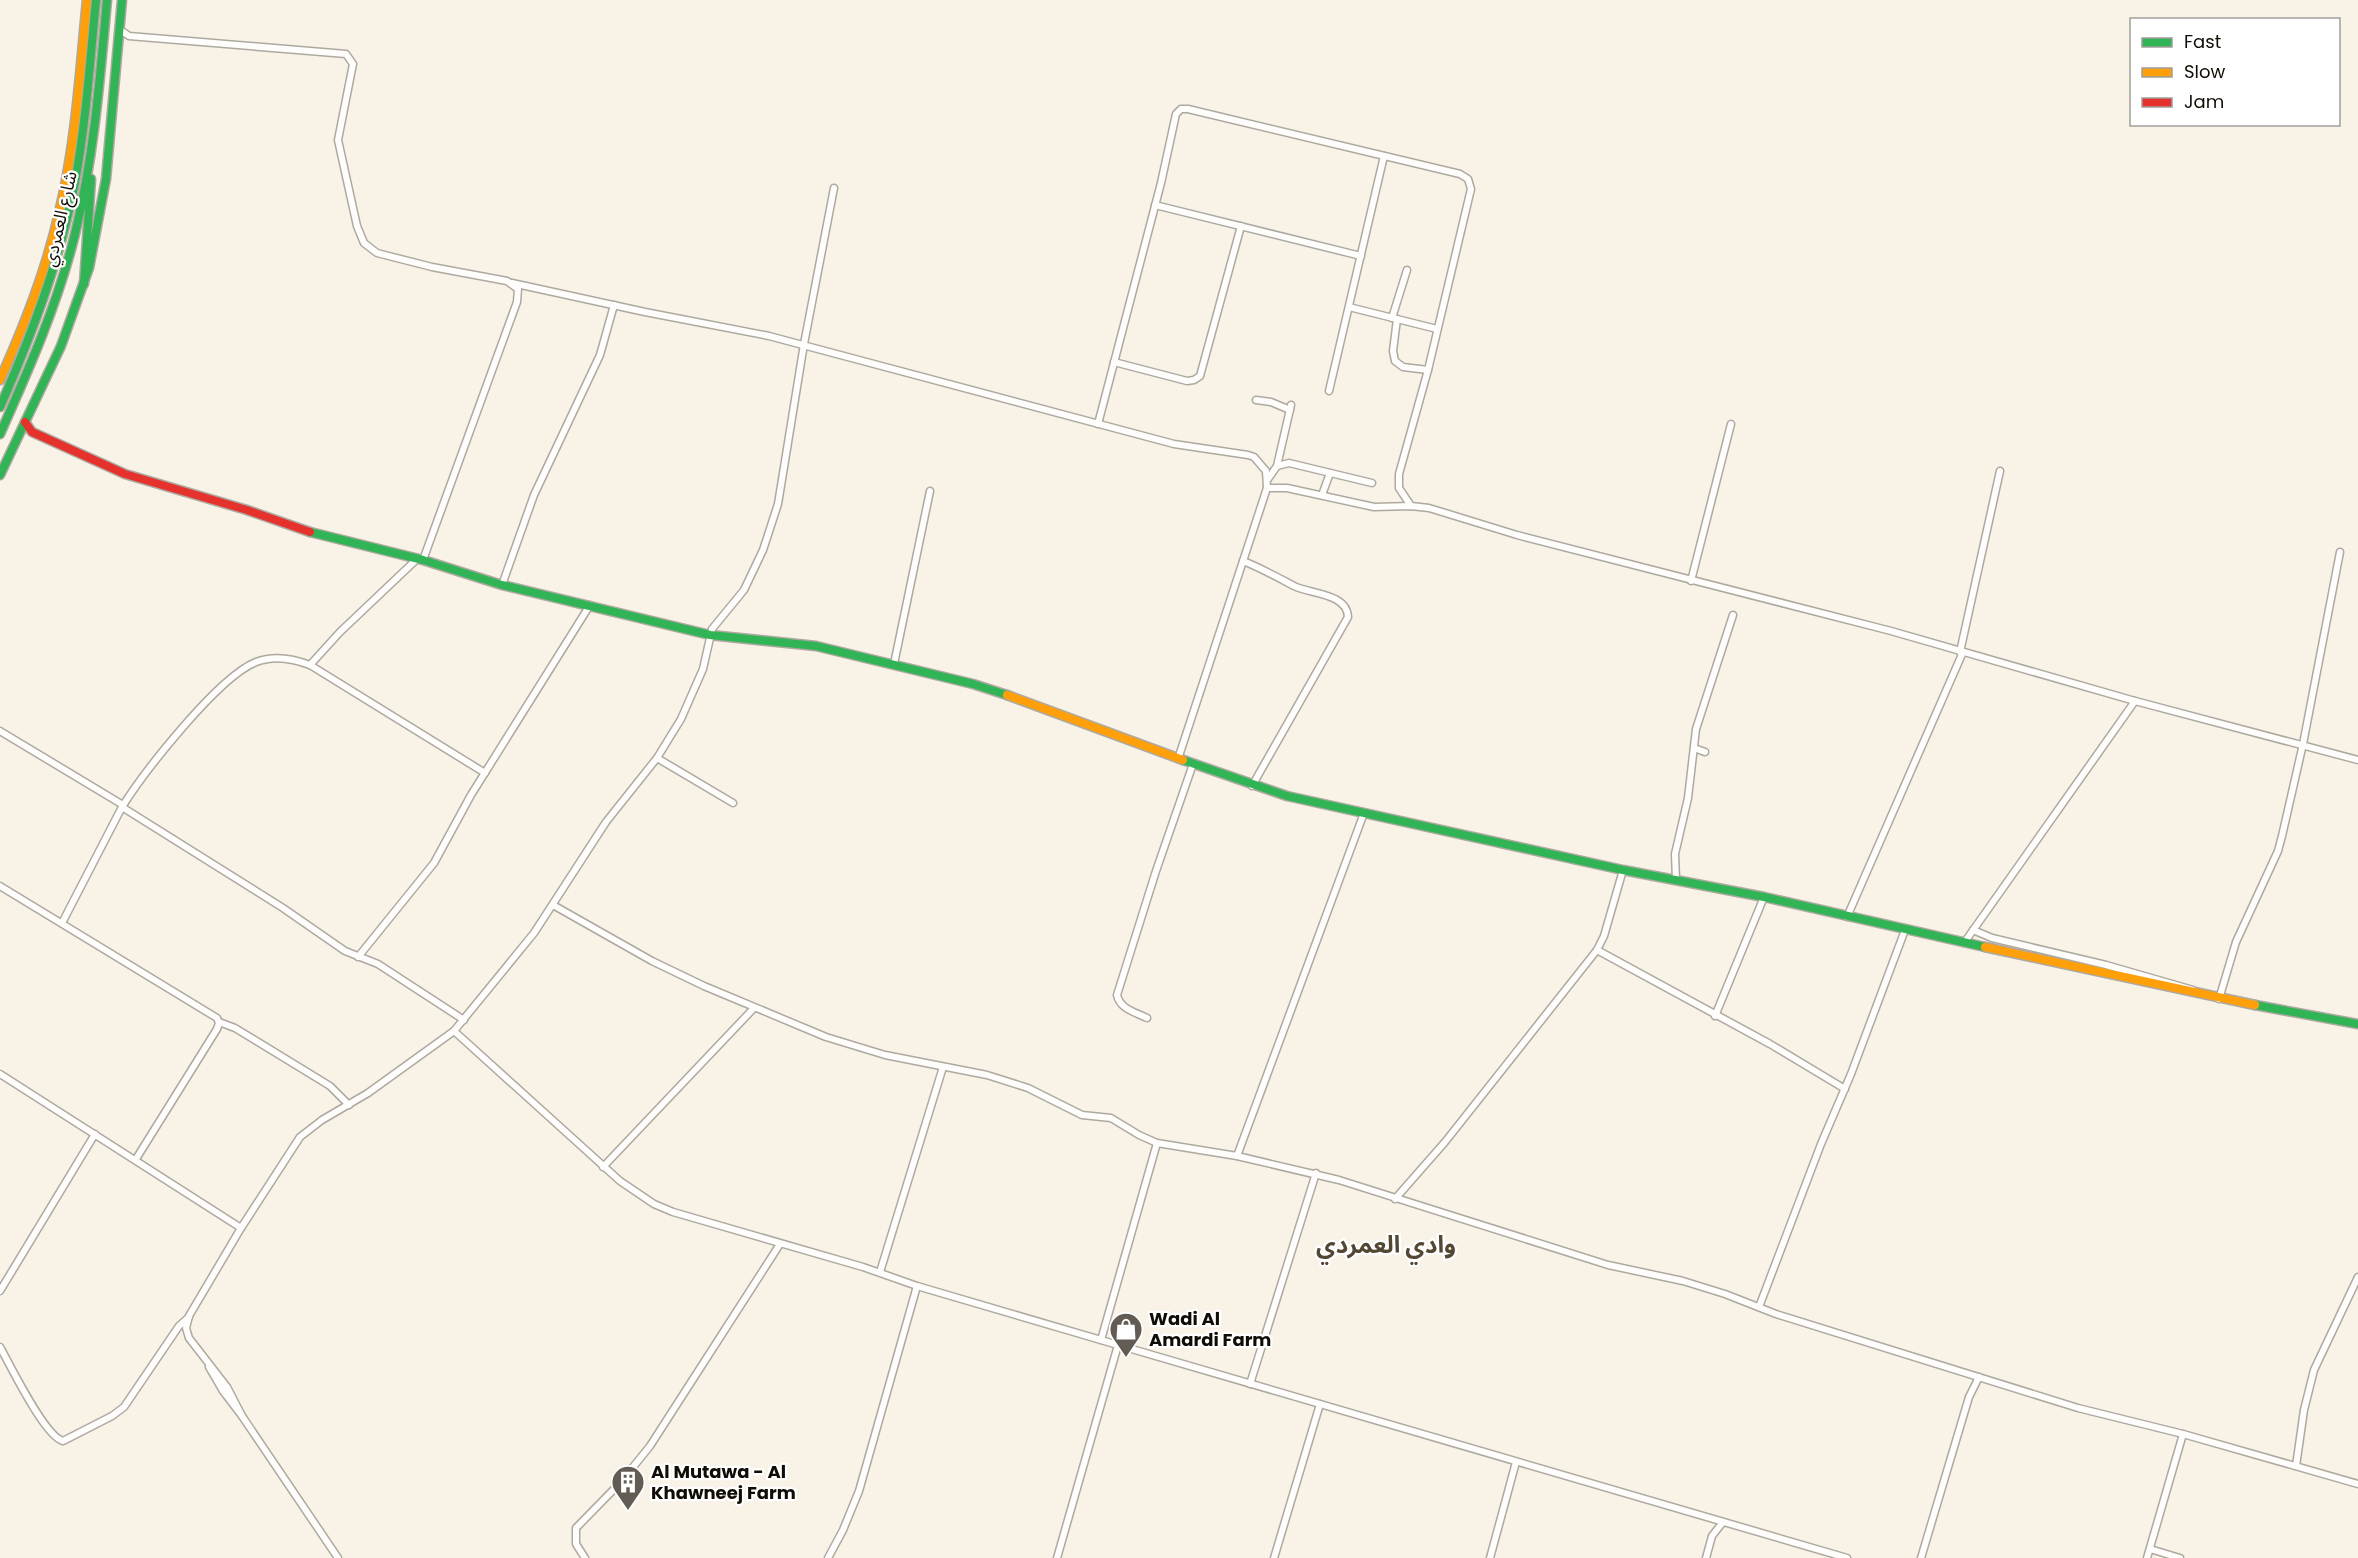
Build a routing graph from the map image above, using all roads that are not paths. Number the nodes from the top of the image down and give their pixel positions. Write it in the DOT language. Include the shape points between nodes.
graph roads {
  1 [pos="87,0"];
  2 [pos="96,0"];
  3 [pos="107,0"];
  4 [pos="122,0"];
  5 [pos="119,29"];
  6 [pos="129,36"];
  7 [pos="118,43"];
  8 [pos="1384,156"];
  9 [pos="90,163"];
  10 [pos="834,188"];
  11 [pos="1155,205"];
  12 [pos="1241,226"];
  13 [pos="1361,256"];
  14 [pos="1407,270"];
  15 [pos="512,283"];
  16 [pos="84,284"];
  17 [pos="614,305"];
  18 [pos="1349,307"];
  19 [pos="1395,319"];
  20 [pos="1437,329"];
  21 [pos="804,344"];
  22 [pos="1114,362"];
  23 [pos="1428,370"];
  24 [pos="0,380"];
  25 [pos="1329,391"];
  26 [pos="1256,400"];
  27 [pos="0,406"];
  28 [pos="25,422"];
  29 [pos="1098,424"];
  30 [pos="1731,424"];
  31 [pos="32,432"];
  32 [pos="0,434"];
  33 [pos="18,435"];
  34 [pos="1277,466"];
  35 [pos="2000,471"];
  36 [pos="1330,473"];
  37 [pos="0,475"];
  38 [pos="1268,479"];
  39 [pos="1372,483"];
  40 [pos="1267,488"];
  41 [pos="930,491"];
  42 [pos="1322,495"];
  43 [pos="1411,506"];
  44 [pos="2340,552"];
  45 [pos="420,560"];
  46 [pos="1243,561"];
  47 [pos="1691,581"];
  48 [pos="502,585"];
  49 [pos="590,605"];
  50 [pos="1733,615"];
  51 [pos="710,635"];
  52 [pos="1962,652"];
  53 [pos="894,664"];
  54 [pos="310,665"];
  55 [pos="2135,701"];
  56 [pos="0,731"];
  57 [pos="2303,744"];
  58 [pos="1694,748"];
  59 [pos="1705,752"];
  60 [pos="657,758"];
  61 [pos="1178,759"];
  62 [pos="2358,760"];
  63 [pos="1193,764"];
  64 [pos="485,773"];
  65 [pos="1252,786"];
  66 [pos="733,803"];
  67 [pos="122,806"];
  68 [pos="1364,813"];
  69 [pos="1623,870"];
  70 [pos="1676,880"];
  71 [pos="0,886"];
  72 [pos="1764,897"];
  73 [pos="552,905"];
  74 [pos="1847,917"];
  75 [pos="62,923"];
  76 [pos="1905,930"];
  77 [pos="1973,930"];
  78 [pos="1964,943"];
  79 [pos="1598,950"];
  80 [pos="358,957"];
  81 [pos="2219,999"];
  82 [pos="754,1008"];
  83 [pos="1715,1016"];
  84 [pos="1147,1018"];
  85 [pos="464,1020"];
  86 [pos="219,1022"];
  87 [pos="2358,1024"];
  88 [pos="454,1031"];
  89 [pos="943,1067"];
  90 [pos="0,1074"];
  91 [pos="1845,1089"];
  92 [pos="349,1105"];
  93 [pos="95,1134"];
  94 [pos="1157,1143"];
  95 [pos="1238,1156"];
  96 [pos="136,1159"];
  97 [pos="603,1167"];
  98 [pos="1316,1173"];
  99 [pos="1395,1199"];
  100 [pos="241,1228"];
  101 [pos="780,1244"];
  102 [pos="880,1272"];
  103 [pos="2358,1277"];
  104 [pos="917,1286"];
  105 [pos="0,1291"];
  106 [pos="1759,1307"];
  107 [pos="189,1316"];
  108 [pos="188,1335"];
  109 [pos="172,1338"];
  110 [pos="1101,1340"];
  111 [pos="1118,1345"];
  112 [pos="0,1347"];
  113 [pos="1979,1377"];
  114 [pos="1251,1384"];
  115 [pos="1320,1404"];
  116 [pos="2183,1434"];
  117 [pos="1516,1462"];
  118 [pos="2296,1466"];
  119 [pos="2358,1484"];
  120 [pos="1723,1522"];
  121 [pos="2150,1549"];
  122 [pos="338,1558"];
  123 [pos="585,1558"];
  124 [pos="828,1558"];
  125 [pos="1057,1558"];
  126 [pos="1274,1558"];
  127 [pos="1490,1558"];
  128 [pos="1706,1558"];
  129 [pos="1847,1558"];
  130 [pos="1921,1558"];
  131 [pos="2147,1558"];
  132 [pos="2180,1558"];
  1 -- 24 [label="street" via="74,133 61,207 37,290"];
  2 -- 27 [label="street, شارع العمردي" via="85,117 69,208 42,306"];
  3 -- 9 [label="street, شارع العمردي"];
  4 -- 5 [label="street"];
  5 -- 6 [label="street"];
  5 -- 7 [label="street"];
  6 -- 7 [label="street"];
  6 -- 15 [label="street" via="346,54 353,64 338,140 364,243 377,253"];
  7 -- 16 [label="street" via="103,195"];
  8 -- 11 [label="street" via="1185,108 1176,114"];
  8 -- 13 [label="street"];
  8 -- 20 [label="street" via="1460,174 1470,184"];
  9 -- 16 [label="street"];
  9 -- 32 [label="street, شارع العمردي" via="57,295 32,364"];
  10 -- 21 [label="street"];
  11 -- 12 [label="street"];
  11 -- 22 [label="street"];
  12 -- 13 [label="street"];
  12 -- 22 [label="street" via="1200,376 1187,381"];
  13 -- 18 [label="street"];
  14 -- 19 [label="street"];
  15 -- 17 [label="street"];
  15 -- 45 [label="street" via="518,289 518,298"];
  16 -- 28 [label="street" via="61,346"];
  17 -- 21 [label="street"];
  17 -- 48 [label="street" via="600,355 534,495"];
  18 -- 19 [label="street"];
  18 -- 25 [label="street"];
  19 -- 20 [label="street"];
  19 -- 23 [label="street" via="1395,360 1403,367"];
  20 -- 23 [label="street"];
  21 -- 29 [label="street"];
  21 -- 51 [label="street" via="772,527 744,590 715,623"];
  22 -- 29 [label="street"];
  23 -- 43 [label="street" via="1398,481 1401,494"];
  26 -- 34 [label="street" via="1290,407"];
  28 -- 31 [label="street"];
  28 -- 33 [label="street"];
  29 -- 38 [label="street" via="1174,444 1248,455 1261,463"];
  30 -- 47 [label="street"];
  31 -- 33 [label="street"];
  31 -- 45 [label="street" via="143,480 314,533"];
  33 -- 37 [label="street"];
  34 -- 36 [label="street" via="1289,463"];
  34 -- 38 [label="street"];
  35 -- 52 [label="street"];
  36 -- 39 [label="street"];
  36 -- 42 [label="street"];
  38 -- 40 [label="street"];
  40 -- 42 [label="street"];
  40 -- 46 [label="street"];
  41 -- 53 [label="street"];
  42 -- 43 [label="street" via="1374,507"];
  43 -- 47 [label="street" via="1438,510"];
  44 -- 57 [label="street"];
  45 -- 48 [label="street"];
  45 -- 54 [label="street" via="340,632"];
  46 -- 61 [label="street"];
  46 -- 65 [label="street" via="1296,587 1333,599 1345,607 1348,617"];
  47 -- 52 [label="street"];
  48 -- 49 [label="street"];
  49 -- 51 [label="street"];
  49 -- 64 [label="street"];
  50 -- 58 [label="street" via="1697,722"];
  51 -- 53 [label="street" via="816,646"];
  51 -- 60 [label="street" via="694,694"];
  52 -- 55 [label="street"];
  52 -- 74 [label="street"];
  53 -- 61 [label="street" via="1008,695"];
  54 -- 64 [label="street"];
  54 -- 67 [label="street" via="276,657 244,668 182,729"];
  55 -- 57 [label="street"];
  55 -- 77 [label="street"];
  56 -- 67 [label="street"];
  57 -- 62 [label="street"];
  57 -- 81 [label="street" via="2278,851 2238,935"];
  58 -- 59 [label="street"];
  58 -- 70 [label="street" via="1676,854"];
  60 -- 66 [label="street"];
  60 -- 73 [label="street" via="606,822"];
  61 -- 63 [label="street"];
  63 -- 65 [label="street"];
  63 -- 84 [label="street" via="1117,994 1121,1004"];
  64 -- 80 [label="street" via="434,863"];
  65 -- 68 [label="street"];
  67 -- 75 [label="street"];
  67 -- 80 [label="street"];
  68 -- 69 [label="street"];
  68 -- 95 [label="street"];
  69 -- 70 [label="street"];
  69 -- 79 [label="street"];
  70 -- 72 [label="street"];
  71 -- 75 [label="street"];
  72 -- 74 [label="street"];
  72 -- 83 [label="street"];
  73 -- 82 [label="street" via="652,961"];
  73 -- 85 [label="street"];
  74 -- 76 [label="street"];
  75 -- 86 [label="street" via="216,1015"];
  76 -- 78 [label="street"];
  76 -- 91 [label="street"];
  77 -- 78 [label="street"];
  77 -- 81 [label="street" via="2135,972"];
  78 -- 81 [label="street"];
  79 -- 83 [label="street"];
  79 -- 99 [label="street"];
  80 -- 85 [label="street" via="378,964"];
  81 -- 87 [label="street"];
  82 -- 89 [label="street" via="846,1044"];
  82 -- 97 [label="street"];
  83 -- 91 [label="street"];
  85 -- 88 [label="street"];
  86 -- 92 [label="street" via="330,1086"];
  86 -- 96 [label="street"];
  88 -- 92 [label="street"];
  88 -- 97 [label="street"];
  89 -- 94 [label="street" via="1008,1081 1082,1115 1111,1118"];
  89 -- 102 [label="street"];
  90 -- 93 [label="street"];
  91 -- 106 [label="street"];
  92 -- 100 [label="street" via="300,1137"];
  93 -- 96 [label="street"];
  93 -- 105 [label="street"];
  94 -- 95 [label="street"];
  94 -- 110 [label="street"];
  95 -- 98 [label="street"];
  96 -- 100 [label="street"];
  97 -- 101 [label="street" via="654,1204"];
  98 -- 99 [label="street"];
  98 -- 114 [label="street"];
  99 -- 106 [label="street" via="1608,1265 1714,1290"];
  100 -- 107 [label="street"];
  101 -- 102 [label="street"];
  101 -- 123 [label="street" via="650,1446 576,1528 576,1544"];
  102 -- 104 [label="street"];
  103 -- 118 [label="street" via="2314,1370"];
  104 -- 110 [label="street"];
  104 -- 124 [label="street" via="859,1491"];
  106 -- 113 [label="street"];
  107 -- 108 [label="street"];
  107 -- 109 [label="street"];
  108 -- 109 [label="street"];
  108 -- 122 [label="street" via="227,1387 242,1416"];
  109 -- 112 [label="street" via="124,1407 63,1440 54,1436 25,1394"];
  110 -- 111 [label="street"];
  111 -- 114 [label="street"];
  111 -- 125 [label="street"];
  113 -- 116 [label="street" via="2078,1408"];
  113 -- 130 [label="street" via="1965,1408"];
  114 -- 115 [label="street"];
  115 -- 117 [label="street"];
  115 -- 126 [label="street"];
  116 -- 118 [label="street"];
  116 -- 121 [label="street"];
  117 -- 120 [label="street"];
  117 -- 127 [label="street"];
  118 -- 119 [label="street"];
  120 -- 128 [label="street" via="1712,1536"];
  120 -- 129 [label="street"];
  121 -- 131 [label="street"];
  121 -- 132 [label="street"];
}
